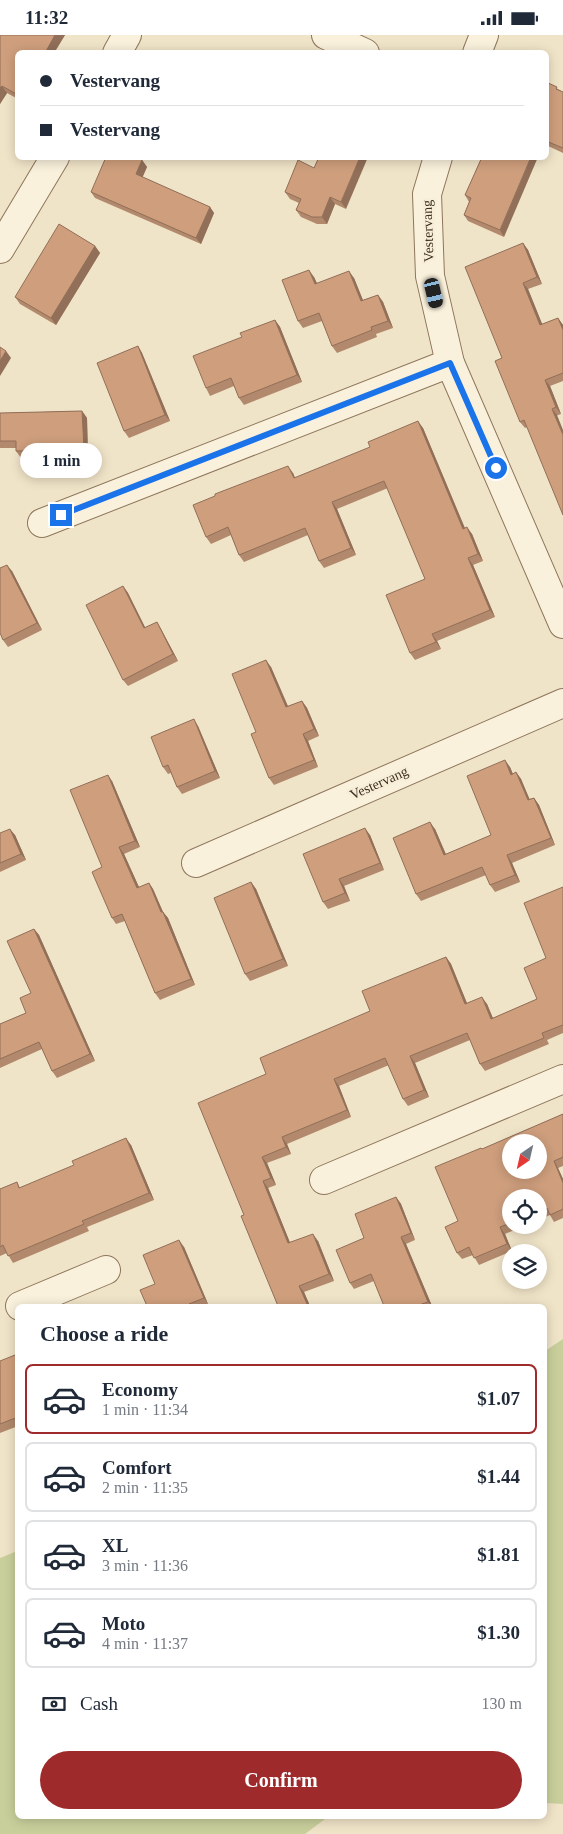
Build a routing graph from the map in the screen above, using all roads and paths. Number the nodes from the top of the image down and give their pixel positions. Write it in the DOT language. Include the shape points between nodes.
graph roads {
  1 [pos="127,35"];
  2 [pos="326,35"];
  3 [pos="484,35"];
  4 [pos="119,50"];
  5 [pos="358,50"];
  6 [pos="478,50"];
  7 [pos="52,160"];
  8 [pos="437,160"];
  9 [pos="0,249"];
  10 [pos="450,363"];
  11 [pos="42,523"];
  12 [pos="563,624"];
  13 [pos="563,703"];
  14 [pos="196,863"];
  15 [pos="563,1079"];
  16 [pos="324,1180"];
  17 [pos="106,1270"];
  18 [pos="26,1304"];
  19 [pos="15,1309"];
  20 [pos="0,1315"];
  1 -- 4 [label="street"];
  2 -- 5 [label="street"];
  3 -- 6 [label="street"];
  7 -- 9 [label="street"];
  8 -- 10 [label="street, Vestervang" via="426,194 430,276"];
  10 -- 11 [label="street"];
  10 -- 12 [label="street, Vestervang"];
  13 -- 14 [label="street, Vestervang"];
  15 -- 16 [label="street"];
  17 -- 18 [label="street"];
  19 -- 20 [label="street"];
}
